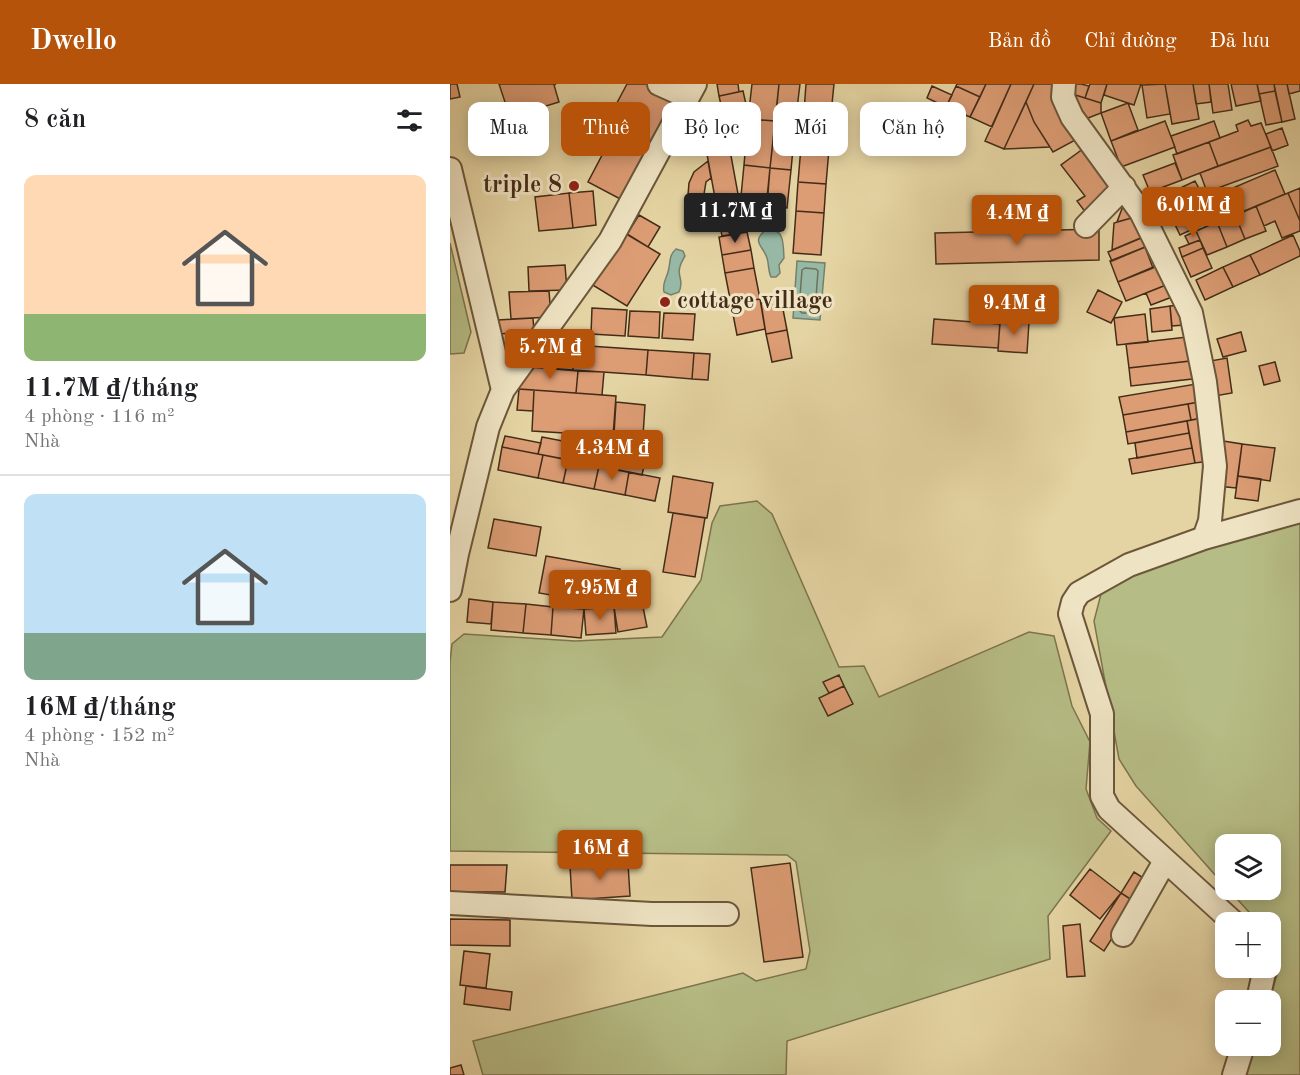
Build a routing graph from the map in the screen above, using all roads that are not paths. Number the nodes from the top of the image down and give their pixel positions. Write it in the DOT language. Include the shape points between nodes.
graph roads {
  1 [pos="659,84"];
  2 [pos="1064,84"];
  3 [pos="692,90"];
  4 [pos="450,169"];
  5 [pos="1124,187"];
  6 [pos="1086,226"];
  7 [pos="503,390"];
  8 [pos="1300,511"];
  9 [pos="1204,538"];
  10 [pos="450,590"];
  11 [pos="1165,861"];
  12 [pos="450,903"];
  13 [pos="1222,912"];
  14 [pos="727,914"];
  15 [pos="1124,935"];
  16 [pos="1240,1056"];
  17 [pos="1234,1075"];
  1 -- 3 [label="street"];
  2 -- 5 [label="street" via="1063,97 1072,117"];
  3 -- 7 [label="street" via="610,241"];
  4 -- 7 [label="street"];
  5 -- 6 [label="street"];
  5 -- 9 [label="street" via="1141,212 1191,312 1205,382 1215,466 1210,521"];
  7 -- 10 [label="street" via="488,427"];
  8 -- 9 [label="street"];
  9 -- 11 [label="street" via="1129,566 1079,593 1070,614 1102,714 1102,796 1109,809"];
  11 -- 13 [label="street"];
  11 -- 15 [label="street"];
  12 -- 14 [label="street" via="651,914"];
  16 -- 17 [label="street"];
}
